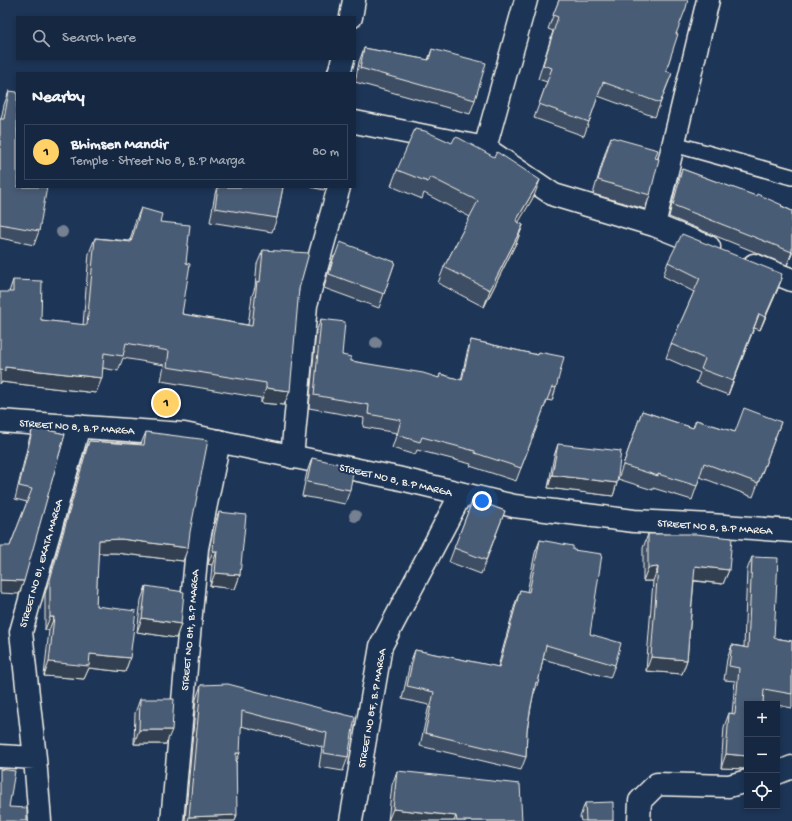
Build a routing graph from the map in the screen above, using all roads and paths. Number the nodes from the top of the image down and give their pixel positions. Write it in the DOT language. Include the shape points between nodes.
graph roads {
  1 [pos="354,0"];
  2 [pos="526,0"];
  3 [pos="708,0"];
  4 [pos="351,16"];
  5 [pos="343,60"];
  6 [pos="340,72"];
  7 [pos="356,122"];
  8 [pos="674,144"];
  9 [pos="485,148"];
  10 [pos="792,177"];
  11 [pos="339,188"];
  12 [pos="654,225"];
  13 [pos="792,280"];
  14 [pos="0,421"];
  15 [pos="79,426"];
  16 [pos="219,441"];
  17 [pos="292,457"];
  18 [pos="461,494"];
  19 [pos="792,531"];
  20 [pos="0,756"];
  21 [pos="35,758"];
  22 [pos="792,768"];
  23 [pos="780,772"];
  24 [pos="744,782"];
  25 [pos="40,821"];
  26 [pos="172,821"];
  27 [pos="352,821"];
  28 [pos="638,821"];
  1 -- 4 [label="street"];
  2 -- 9 [label="street"];
  3 -- 8 [label="street"];
  5 -- 6 [label="street"];
  7 -- 9 [label="street"];
  8 -- 10 [label="lane"];
  8 -- 12 [label="street"];
  9 -- 12 [label="street" via="554,194"];
  11 -- 17 [label="street" via="306,306"];
  12 -- 13 [label="street"];
  14 -- 15 [label="street, STREET NO 8, B.P MARGA"];
  15 -- 16 [label="street, STREET NO 8, B.P MARGA" via="184,434"];
  15 -- 21 [label="street, STREET NO 8I, EKATA MARGA" via="21,632"];
  16 -- 17 [label="street, STREET NO 8, B.P MARGA"];
  16 -- 26 [label="street, STREET NO 8H, B.P MARGA" via="197,548"];
  17 -- 18 [label="street, STREET NO 8, B.P MARGA"];
  18 -- 19 [label="street, STREET NO 8, B.P MARGA" via="514,506 634,521"];
  18 -- 27 [label="street, STREET NO 8F, B.P MARGA" via="381,646"];
  20 -- 21 [label="street"];
  21 -- 25 [label="street, STREET NO 8I, EKATA MARGA"];
  22 -- 23 [label="street"];
  24 -- 28 [label="street" via="729,786 657,784 640,801"];
}
